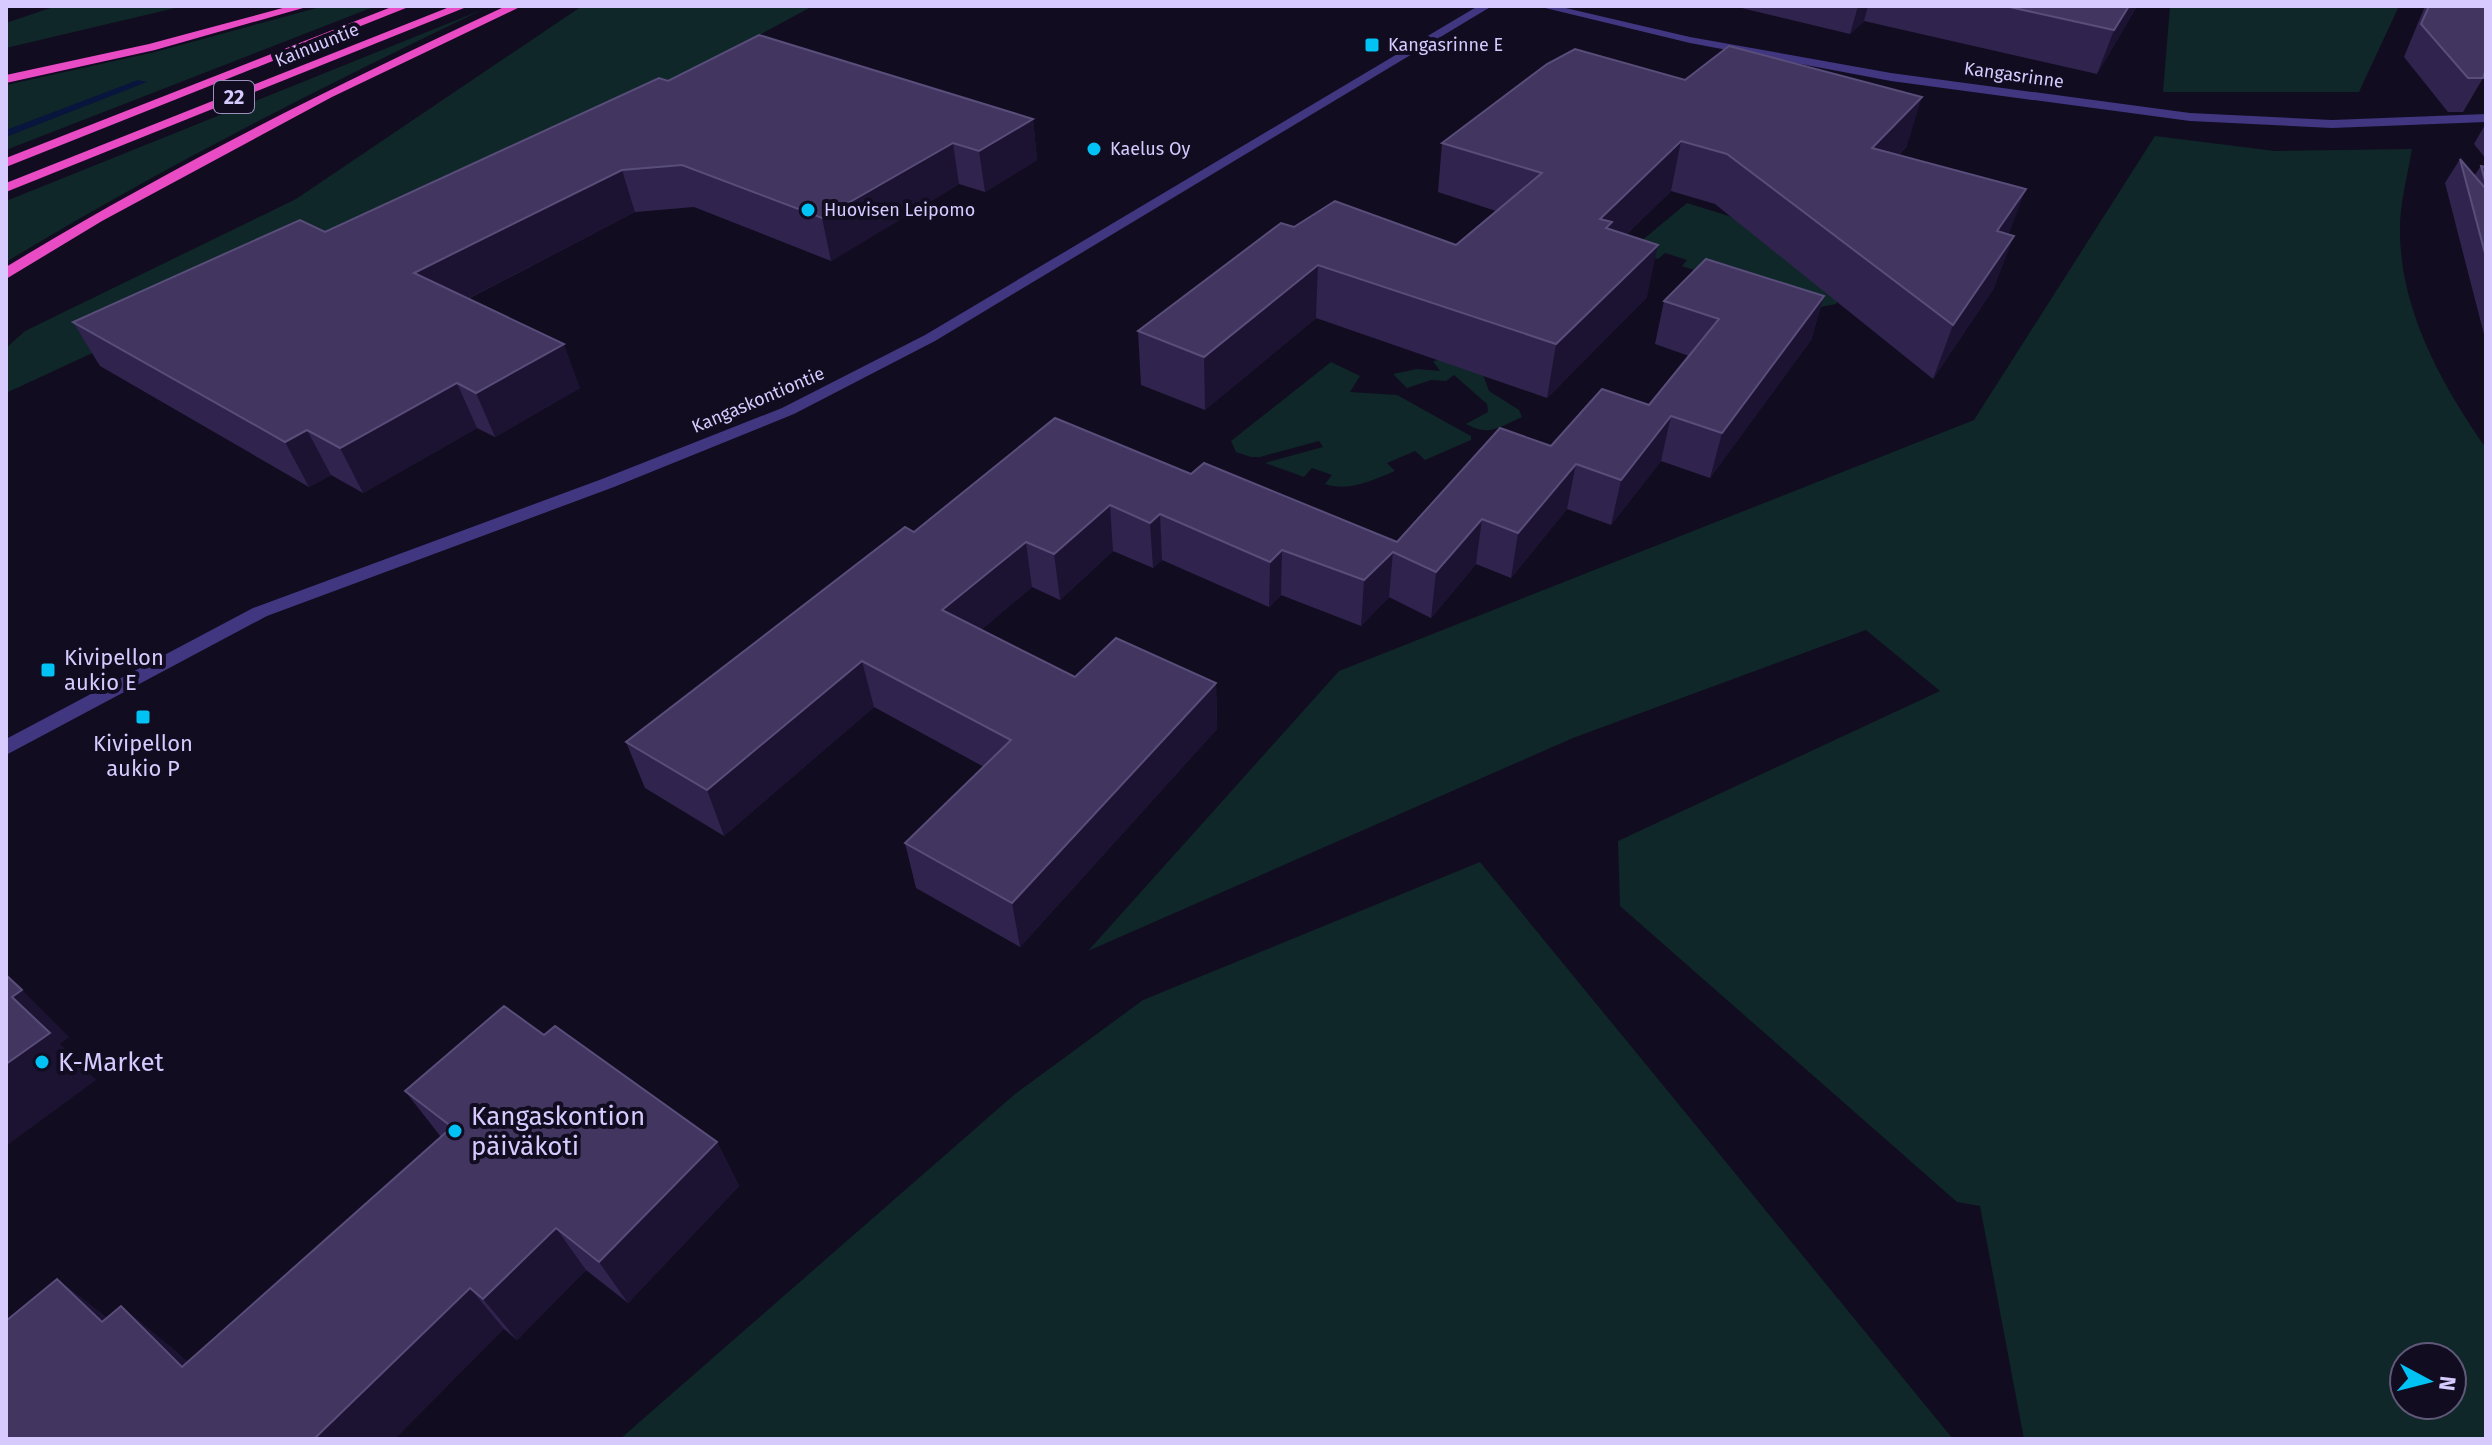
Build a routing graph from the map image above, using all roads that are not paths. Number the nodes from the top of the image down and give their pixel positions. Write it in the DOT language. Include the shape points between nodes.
graph roads {
  1 [pos="304,6"];
  2 [pos="405,6"];
  3 [pos="463,6"];
  4 [pos="516,6"];
  5 [pos="1486,6"];
  6 [pos="1543,6"];
  7 [pos="6,79"];
  8 [pos="2486,118"];
  9 [pos="6,163"];
  10 [pos="6,188"];
  11 [pos="6,274"];
  12 [pos="6,748"];
  1 -- 7 [label="highway"];
  2 -- 9 [label="highway, Kainuuntie / 22"];
  3 -- 10 [label="highway, Kainuuntie / 22"];
  4 -- 11 [label="highway" via="327,94 97,218"];
  5 -- 12 [label="street, Kangaskontiontie" via="888,362 788,411 622,478 260,612"];
  6 -- 8 [label="street, Kangasrinne" via="1891,77 2190,117 2332,124"];
}
